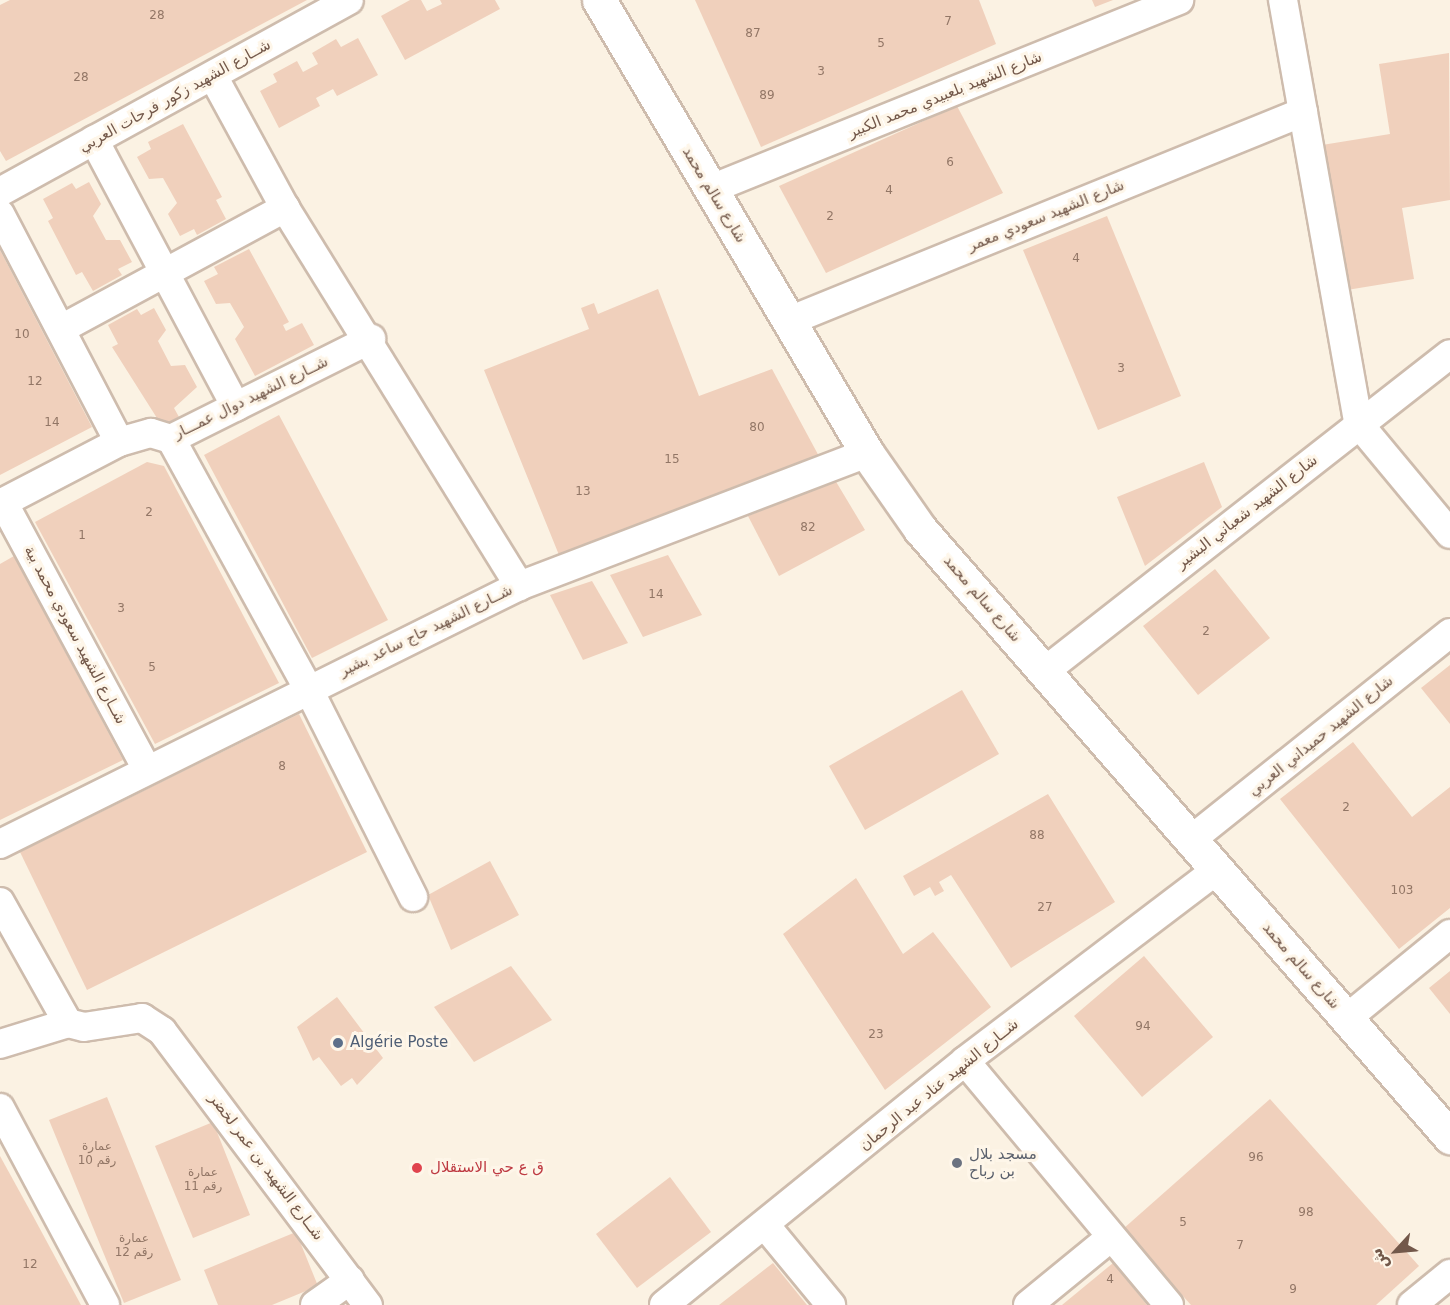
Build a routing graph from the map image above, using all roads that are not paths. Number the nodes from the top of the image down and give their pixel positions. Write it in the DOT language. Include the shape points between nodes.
graph roads {
  1 [pos="349,0"];
  2 [pos="598,0"];
  3 [pos="1179,0"];
  4 [pos="1283,0"];
  5 [pos="213,76"];
  6 [pos="1303,112"];
  7 [pos="94,140"];
  8 [pos="711,189"];
  9 [pos="0,192"];
  10 [pos="285,208"];
  11 [pos="0,214"];
  12 [pos="164,273"];
  13 [pos="789,321"];
  14 [pos="61,329"];
  15 [pos="371,339"];
  16 [pos="1450,354"];
  17 [pos="236,407"];
  18 [pos="1359,423"];
  19 [pos="171,439"];
  20 [pos="119,442"];
  21 [pos="867,453"];
  22 [pos="2,503"];
  23 [pos="1450,534"];
  24 [pos="519,586"];
  25 [pos="1450,633"];
  26 [pos="1046,671"];
  27 [pos="308,688"];
  28 [pos="146,768"];
  29 [pos="1192,839"];
  30 [pos="0,844"];
  31 [pos="1217,870"];
  32 [pos="413,897"];
  33 [pos="0,902"];
  34 [pos="1450,934"];
  35 [pos="1346,1018"];
  36 [pos="68,1023"];
  37 [pos="0,1044"];
  38 [pos="965,1061"];
  39 [pos="0,1108"];
  40 [pos="1450,1137"];
  41 [pos="765,1225"];
  42 [pos="1111,1237"];
  43 [pos="1450,1275"];
  44 [pos="350,1280"];
  45 [pos="105,1305"];
  46 [pos="315,1305"];
  47 [pos="368,1305"];
  48 [pos="664,1305"];
  49 [pos="831,1305"];
  50 [pos="1028,1305"];
  51 [pos="1169,1305"];
  52 [pos="1412,1305"];
  1 -- 5 [label="street, شــارع الشهيد زكور فرحات العربي"];
  2 -- 8 [label="street, شارع سالم محمد"];
  3 -- 8 [label="street, شارع الشهيد بلعبيدي محمد الكبير"];
  4 -- 6 [label="street"];
  5 -- 7 [label="street, شــارع الشهيد زكور فرحات العربي"];
  5 -- 10 [label="street"];
  6 -- 13 [label="street, شارع الشهيد سعودي معمر"];
  6 -- 18 [label="street"];
  7 -- 9 [label="street, شــارع الشهيد زكور فرحات العربي"];
  7 -- 12 [label="street"];
  8 -- 13 [label="street, شارع سالم محمد"];
  10 -- 12 [label="street"];
  10 -- 15 [label="street"];
  11 -- 14 [label="street"];
  12 -- 14 [label="street"];
  12 -- 17 [label="street"];
  13 -- 21 [label="street, شارع سالم محمد"];
  14 -- 20 [label="street"];
  15 -- 17 [label="street, شــارع الشهيد دوال عمـــار"];
  15 -- 24 [label="street"];
  16 -- 18 [label="street, شارع الشهيد شعباني البشير"];
  17 -- 19 [label="street, شــارع الشهيد دوال عمـــار"];
  18 -- 23 [label="street"];
  18 -- 26 [label="street, شارع الشهيد شعباني البشير"];
  19 -- 20 [label="street, شــارع الشهيد دوال عمـــار" via="151,434"];
  19 -- 27 [label="street"];
  20 -- 22 [label="street, شــارع الشهيد دوال عمـــار"];
  21 -- 24 [label="street, شــارع الشهيد حاج ساعد بشير"];
  21 -- 26 [label="street, شارع سالم محمد" via="920,529"];
  22 -- 28 [label="street, شــارع الشهيد سعودي محمد بية"];
  24 -- 27 [label="street, شــارع الشهيد حاج ساعد بشير"];
  25 -- 29 [label="street, شارع الشهيد حميداني العربي"];
  26 -- 29 [label="street, شارع سالم محمد"];
  27 -- 28 [label="street, شــارع الشهيد حاج ساعد بشير"];
  27 -- 32 [label="street"];
  28 -- 30 [label="street, شــارع الشهيد حاج ساعد بشير"];
  29 -- 31 [label="street, شارع سالم محمد"];
  31 -- 35 [label="street, شارع سالم محمد"];
  31 -- 38 [label="street, شــارع الشهيد عناد عبد الرحمان"];
  33 -- 36 [label="street"];
  34 -- 35 [label="street"];
  35 -- 40 [label="street, شارع سالم محمد"];
  36 -- 37 [label="street"];
  36 -- 44 [label="street, شــارع الشهيد بن عمر لخضر" via="84,1027 142,1018 162,1031"];
  38 -- 41 [label="street, شــارع الشهيد عناد عبد الرحمان"];
  38 -- 42 [label="street"];
  39 -- 45 [label="street"];
  41 -- 48 [label="street, شــارع الشهيد عناد عبد الرحمان"];
  41 -- 49 [label="street"];
  42 -- 50 [label="street"];
  42 -- 51 [label="street"];
  43 -- 52 [label="street"];
  44 -- 46 [label="street"];
  44 -- 47 [label="street, شــارع الشهيد بن عمر لخضر"];
}
